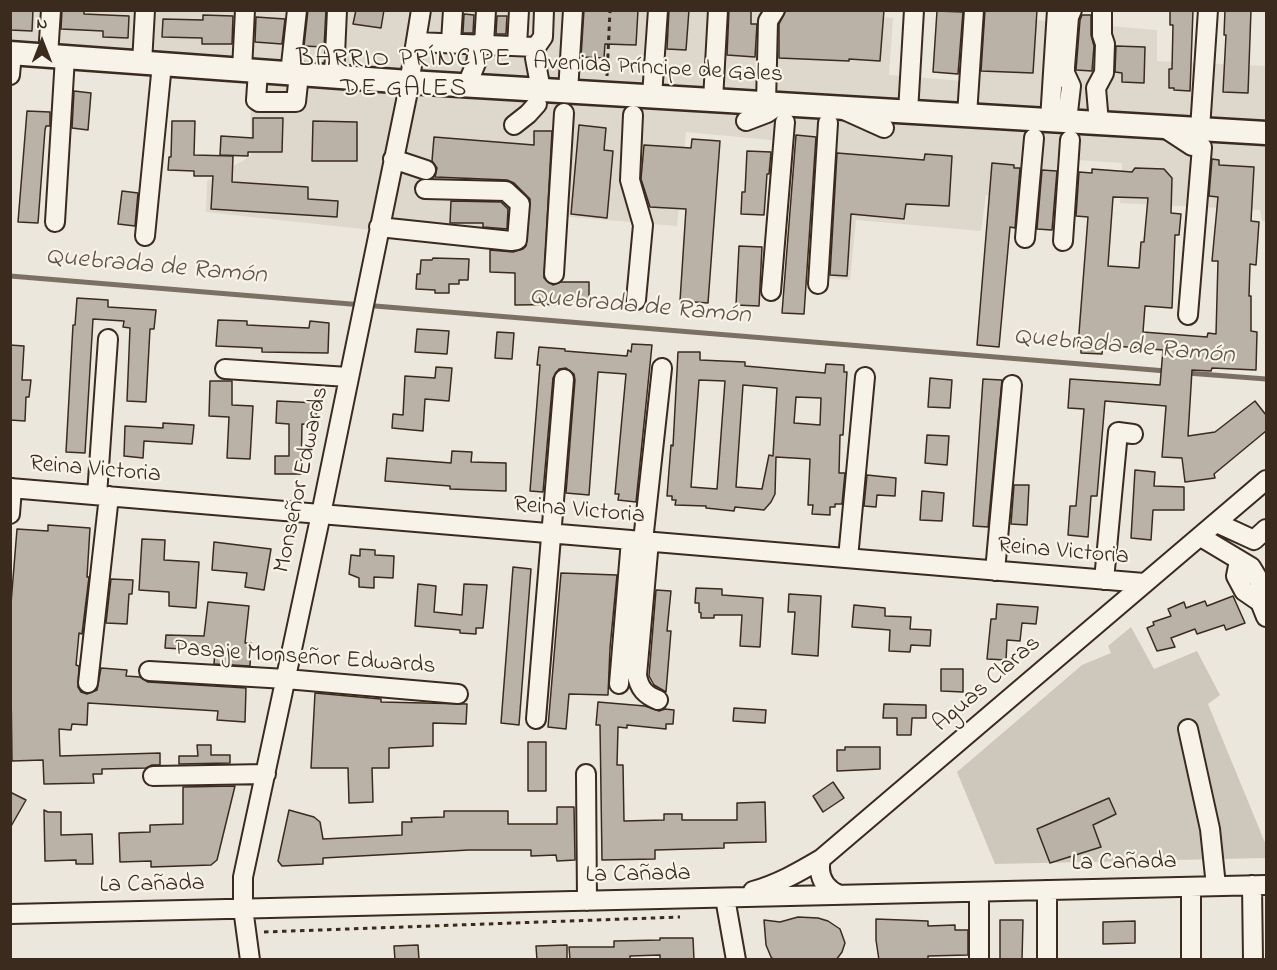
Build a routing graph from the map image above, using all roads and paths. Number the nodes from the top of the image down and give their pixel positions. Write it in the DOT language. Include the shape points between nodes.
graph roads {
  1 [pos="51,10"];
  2 [pos="145,10"];
  3 [pos="245,10"];
  4 [pos="297,10"];
  5 [pos="337,10"];
  6 [pos="421,10"];
  7 [pos="453,10"];
  8 [pos="486,10"];
  9 [pos="519,10"];
  10 [pos="544,10"];
  11 [pos="573,10"];
  12 [pos="610,10"];
  13 [pos="658,10"];
  14 [pos="718,10"];
  15 [pos="775,10"];
  16 [pos="914,10"];
  17 [pos="974,10"];
  18 [pos="1057,10"];
  19 [pos="1072,10"];
  20 [pos="1102,10"];
  21 [pos="1208,10"];
  22 [pos="416,42"];
  23 [pos="451,42"];
  24 [pos="481,44"];
  25 [pos="517,46"];
  26 [pos="535,52"];
  27 [pos="57,57"];
  28 [pos="11,61"];
  29 [pos="152,64"];
  30 [pos="250,71"];
  31 [pos="295,74"];
  32 [pos="334,77"];
  33 [pos="607,78"];
  34 [pos="410,82"];
  35 [pos="467,86"];
  36 [pos="652,96"];
  37 [pos="539,97"];
  38 [pos="713,100"];
  39 [pos="566,102"];
  40 [pos="777,110"];
  41 [pos="908,112"];
  42 [pos="633,115"];
  43 [pos="967,115"];
  44 [pos="834,116"];
  45 [pos="746,121"];
  46 [pos="1106,124"];
  47 [pos="514,125"];
  48 [pos="884,128"];
  49 [pos="1065,130"];
  50 [pos="1266,133"];
  51 [pos="1034,138"];
  52 [pos="1198,141"];
  53 [pos="393,159"];
  54 [pos="426,170"];
  55 [pos="425,189"];
  56 [pos="55,222"];
  57 [pos="379,227"];
  58 [pos="145,236"];
  59 [pos="1025,238"];
  60 [pos="1063,241"];
  61 [pos="554,274"];
  62 [pos="818,284"];
  63 [pos="771,291"];
  64 [pos="636,300"];
  65 [pos="1188,315"];
  66 [pos="108,339"];
  67 [pos="662,368"];
  68 [pos="225,369"];
  69 [pos="348,377"];
  70 [pos="865,377"];
  71 [pos="564,379"];
  72 [pos="1012,385"];
  73 [pos="1133,434"];
  74 [pos="1266,480"];
  75 [pos="11,488"];
  76 [pos="103,496"];
  77 [pos="10,514"];
  78 [pos="321,514"];
  79 [pos="1217,523"];
  80 [pos="551,533"];
  81 [pos="1260,534"];
  82 [pos="1201,537"];
  83 [pos="641,541"];
  84 [pos="848,558"];
  85 [pos="1236,559"];
  86 [pos="995,571"];
  87 [pos="1104,580"];
  88 [pos="1144,584"];
  89 [pos="1263,610"];
  90 [pos="149,671"];
  91 [pos="286,679"];
  92 [pos="88,683"];
  93 [pos="619,684"];
  94 [pos="458,694"];
  95 [pos="658,700"];
  96 [pos="536,719"];
  97 [pos="1188,729"];
  98 [pos="266,774"];
  99 [pos="586,774"];
  100 [pos="153,776"];
  101 [pos="821,859"];
  102 [pos="1259,885"];
  103 [pos="1216,886"];
  104 [pos="1191,887"];
  105 [pos="1047,890"];
  106 [pos="979,892"];
  107 [pos="839,895"];
  108 [pos="725,898"];
  109 [pos="586,901"];
  110 [pos="243,908"];
  111 [pos="10,914"];
  112 [pos="687,917"];
  113 [pos="258,932"];
  114 [pos="249,960"];
  115 [pos="736,960"];
  116 [pos="979,960"];
  117 [pos="1047,960"];
  118 [pos="1191,960"];
  119 [pos="1253,960"];
  1 -- 27 [label="street"];
  2 -- 29 [label="street"];
  3 -- 30 [label="street"];
  4 -- 31 [label="street"];
  5 -- 32 [label="street"];
  6 -- 22 [label="street, Monseñor Edwards"];
  7 -- 23 [label="street"];
  8 -- 24 [label="street"];
  9 -- 25 [label="street"];
  10 -- 26 [label="street" via="543,37"];
  11 -- 39 [label="street"];
  12 -- 33 [label="path"];
  13 -- 36 [label="street"];
  14 -- 38 [label="street"];
  15 -- 40 [label="street" via="768,21"];
  16 -- 41 [label="street"];
  17 -- 43 [label="street"];
  18 -- 49 [label="street"];
  19 -- 49 [label="street" via="1065,67 1071,86"];
  20 -- 46 [label="street" via="1104,73 1096,88"];
  21 -- 52 [label="street"];
  22 -- 23 [label="street"];
  22 -- 34 [label="street, Monseñor Edwards"];
  23 -- 24 [label="street"];
  24 -- 25 [label="street"];
  24 -- 35 [label="street"];
  25 -- 26 [label="street"];
  26 -- 37 [label="street"];
  27 -- 28 [label="main road, Avenida Príncipe de Gales"];
  27 -- 29 [label="main road, Avenida Príncipe de Gales"];
  27 -- 56 [label="street"];
  29 -- 30 [label="main road, Avenida Príncipe de Gales"];
  29 -- 58 [label="street"];
  30 -- 31 [label="main road, Avenida Príncipe de Gales"];
  30 -- 31 [label="street" via="256,100 260,102 296,102"];
  31 -- 32 [label="main road, Avenida Príncipe de Gales"];
  32 -- 34 [label="main road, Avenida Príncipe de Gales"];
  34 -- 35 [label="main road, Avenida Príncipe de Gales"];
  34 -- 53 [label="street, Monseñor Edwards"];
  35 -- 37 [label="main road, Avenida Príncipe de Gales"];
  36 -- 38 [label="main road, Avenida Príncipe de Gales"];
  36 -- 39 [label="main road, Avenida Príncipe de Gales"];
  37 -- 39 [label="main road, Avenida Príncipe de Gales"];
  37 -- 47 [label="street"];
  38 -- 40 [label="main road, Avenida Príncipe de Gales"];
  39 -- 61 [label="street"];
  40 -- 44 [label="main road, Avenida Príncipe de Gales"];
  40 -- 45 [label="street"];
  40 -- 63 [label="street"];
  41 -- 43 [label="main road, Avenida Príncipe de Gales"];
  41 -- 44 [label="main road, Avenida Príncipe de Gales"];
  42 -- 64 [label="street" via="630,180 643,225"];
  43 -- 49 [label="main road, Avenida Príncipe de Gales"];
  44 -- 48 [label="street"];
  44 -- 62 [label="street"];
  46 -- 49 [label="main road, Avenida Príncipe de Gales"];
  46 -- 52 [label="main road, Avenida Príncipe de Gales" via="1163,127"];
  49 -- 60 [label="street"];
  50 -- 52 [label="main road, Avenida Príncipe de Gales"];
  51 -- 59 [label="street"];
  52 -- 65 [label="street"];
  53 -- 54 [label="street"];
  53 -- 57 [label="street, Monseñor Edwards"];
  55 -- 57 [label="street" via="506,191 520,204 517,240"];
  57 -- 69 [label="street, Monseñor Edwards"];
  66 -- 76 [label="street"];
  67 -- 83 [label="street"];
  68 -- 69 [label="street"];
  69 -- 78 [label="street, Monseñor Edwards"];
  70 -- 84 [label="street"];
  71 -- 80 [label="street"];
  72 -- 86 [label="street"];
  73 -- 87 [label="street" via="1118,432"];
  74 -- 79 [label="street, Aguas Claras"];
  75 -- 76 [label="street, Reina Victoria"];
  75 -- 77 [label="street"];
  76 -- 78 [label="street, Reina Victoria"];
  76 -- 92 [label="street"];
  78 -- 80 [label="street, Reina Victoria"];
  78 -- 91 [label="street, Monseñor Edwards"];
  79 -- 81 [label="street"];
  79 -- 82 [label="street, Aguas Claras"];
  80 -- 83 [label="street, Reina Victoria"];
  80 -- 96 [label="street"];
  81 -- 85 [label="street"];
  82 -- 85 [label="street"];
  82 -- 88 [label="street, Aguas Claras"];
  83 -- 84 [label="street, Reina Victoria"];
  83 -- 93 [label="street"];
  83 -- 95 [label="street" via="637,675 645,693"];
  84 -- 86 [label="street, Reina Victoria"];
  85 -- 89 [label="street" via="1236,576 1244,591"];
  86 -- 87 [label="street, Reina Victoria"];
  87 -- 88 [label="street, Reina Victoria"];
  88 -- 101 [label="street, Aguas Claras"];
  90 -- 91 [label="street, Pasaje Monseñor Edwards"];
  91 -- 94 [label="street, Pasaje Monseñor Edwards"];
  91 -- 98 [label="street, Monseñor Edwards"];
  97 -- 103 [label="street" via="1209,829"];
  98 -- 100 [label="street"];
  98 -- 110 [label="street, Monseñor Edwards" via="243,877"];
  99 -- 109 [label="street"];
  101 -- 107 [label="street" via="823,882"];
  101 -- 108 [label="street, Aguas Claras" via="769,886"];
  102 -- 103 [label="street, La Cañada"];
  102 -- 119 [label="street"];
  103 -- 104 [label="street, La Cañada"];
  104 -- 105 [label="street, La Cañada"];
  104 -- 118 [label="street"];
  105 -- 106 [label="street, La Cañada"];
  105 -- 117 [label="street"];
  106 -- 107 [label="street, La Cañada"];
  106 -- 116 [label="street"];
  107 -- 108 [label="street, La Cañada"];
  108 -- 109 [label="street, La Cañada"];
  108 -- 115 [label="street"];
  109 -- 110 [label="street, La Cañada"];
  110 -- 111 [label="street, La Cañada"];
  110 -- 114 [label="street, Monseñor Edwards"];
  112 -- 113 [label="path"];
}
